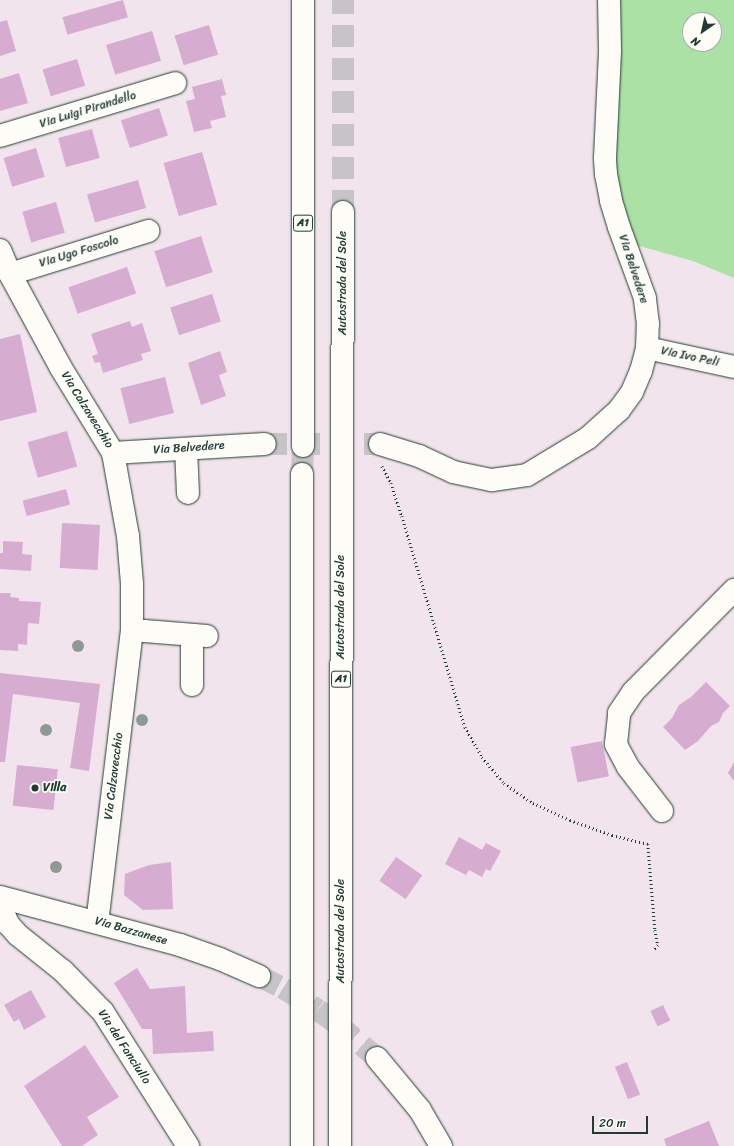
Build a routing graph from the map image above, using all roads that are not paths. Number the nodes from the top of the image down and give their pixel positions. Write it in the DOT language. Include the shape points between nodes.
graph roads {
  1 [pos="303,0"];
  2 [pos="609,0"];
  3 [pos="175,83"];
  4 [pos="0,136"];
  5 [pos="343,212"];
  6 [pos="148,231"];
  7 [pos="0,250"];
  8 [pos="10,274"];
  9 [pos="647,348"];
  10 [pos="734,367"];
  11 [pos="265,444"];
  12 [pos="303,446"];
  13 [pos="186,449"];
  14 [pos="113,453"];
  15 [pos="380,453"];
  16 [pos="302,474"];
  17 [pos="188,493"];
  18 [pos="734,590"];
  19 [pos="132,630"];
  20 [pos="192,685"];
  21 [pos="662,811"];
  22 [pos="0,897"];
  23 [pos="0,906"];
  24 [pos="97,922"];
  25 [pos="259,976"];
  26 [pos="377,1058"];
  27 [pos="188,1146"];
  28 [pos="302,1146"];
  29 [pos="340,1146"];
  30 [pos="441,1146"];
  1 -- 12 [label="main road, A1"];
  2 -- 9 [label="main road, Via Belvedere" via="606,174 619,227 645,298"];
  3 -- 4 [label="main road, Via Luigi Pirandello"];
  5 -- 29 [label="main road, Autostrada del Sole / A1"];
  6 -- 8 [label="main road, Via Ugo Foscolo"];
  7 -- 8 [label="main road, Via Calzavecchio"];
  8 -- 14 [label="main road, Via Calzavecchio" via="61,368"];
  9 -- 10 [label="main road, Via Ivo Peli"];
  9 -- 15 [label="main road, Via Belvedere" via="632,392 619,410 588,438 527,475 492,480 453,472 419,456"];
  11 -- 13 [label="main road, Via Belvedere"];
  13 -- 14 [label="main road, Via Belvedere"];
  13 -- 17 [label="main road"];
  14 -- 19 [label="main road, Via Calzavecchio" via="128,536"];
  16 -- 28 [label="main road"];
  18 -- 21 [label="main road" via="632,692 619,713 616,744 628,767"];
  19 -- 20 [label="main road" via="200,636"];
  19 -- 24 [label="main road, Via Calzavecchio"];
  22 -- 24 [label="main road, Via Bazzanese"];
  23 -- 27 [label="main road, Via del Fanciullo" via="9,925 18,935 63,971 103,1012"];
  24 -- 25 [label="main road, Via Bazzanese" via="187,947"];
  26 -- 30 [label="main road" via="420,1110"];
}
